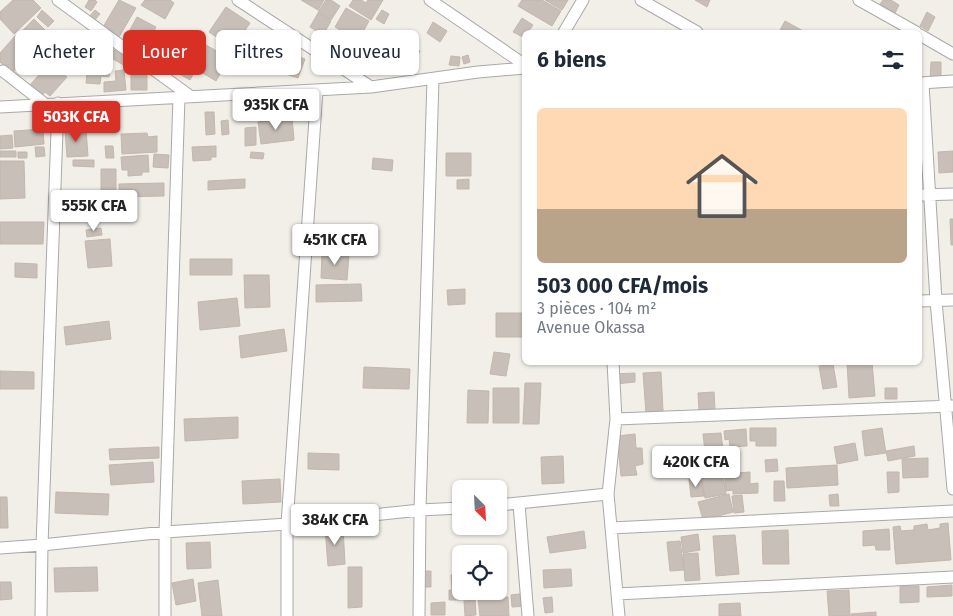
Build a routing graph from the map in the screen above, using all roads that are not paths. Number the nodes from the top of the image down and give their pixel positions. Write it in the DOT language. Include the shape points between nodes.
graph roads {
  1 [pos="58,0"];
  2 [pos="238,0"];
  3 [pos="430,0"];
  4 [pos="583,0"];
  5 [pos="642,0"];
  6 [pos="859,0"];
  7 [pos="565,30"];
  8 [pos="694,30"];
  9 [pos="912,30"];
  10 [pos="922,36"];
  11 [pos="953,54"];
  12 [pos="522,64"];
  13 [pos="522,66"];
  14 [pos="3,71"];
  15 [pos="433,79"];
  16 [pos="953,81"];
  17 [pos="922,83"];
  18 [pos="371,87"];
  19 [pos="316,90"];
  20 [pos="184,96"];
  21 [pos="58,103"];
  22 [pos="45,104"];
  23 [pos="0,107"];
  24 [pos="953,194"];
  25 [pos="924,195"];
  26 [pos="953,300"];
  27 [pos="922,301"];
  28 [pos="936,301"];
  29 [pos="613,365"];
  30 [pos="949,406"];
  31 [pos="616,419"];
  32 [pos="953,489"];
  33 [pos="608,494"];
  34 [pos="519,504"];
  35 [pos="508,505"];
  36 [pos="452,508"];
  37 [pos="420,510"];
  38 [pos="953,511"];
  39 [pos="287,524"];
  40 [pos="611,528"];
  41 [pos="165,532"];
  42 [pos="42,545"];
  43 [pos="0,548"];
  44 [pos="953,577"];
  45 [pos="617,594"];
  46 [pos="41,616"];
  47 [pos="165,616"];
  48 [pos="287,616"];
  49 [pos="419,616"];
  50 [pos="528,616"];
  51 [pos="619,616"];
  1 -- 20 [label="street"];
  2 -- 18 [label="street"];
  3 -- 12 [label="street"];
  4 -- 7 [label="street"];
  5 -- 8 [label="street"];
  6 -- 9 [label="street"];
  10 -- 11 [label="street"];
  13 -- 15 [label="street"];
  14 -- 22 [label="street"];
  15 -- 18 [label="street"];
  15 -- 37 [label="street"];
  16 -- 17 [label="street"];
  17 -- 25 [label="street"];
  18 -- 19 [label="street"];
  19 -- 20 [label="street"];
  19 -- 39 [label="street"];
  20 -- 21 [label="street"];
  20 -- 41 [label="street"];
  21 -- 22 [label="street"];
  21 -- 42 [label="street"];
  22 -- 23 [label="street"];
  24 -- 25 [label="street"];
  25 -- 28 [label="street"];
  26 -- 28 [label="street"];
  27 -- 28 [label="street"];
  28 -- 30 [label="street"];
  29 -- 31 [label="street"];
  30 -- 31 [label="street"];
  30 -- 32 [label="street"];
  31 -- 33 [label="street"];
  33 -- 34 [label="street"];
  33 -- 40 [label="street"];
  34 -- 35 [label="street"];
  34 -- 50 [label="street"];
  36 -- 37 [label="street"];
  37 -- 39 [label="street"];
  37 -- 49 [label="street"];
  38 -- 40 [label="street"];
  39 -- 41 [label="street"];
  39 -- 48 [label="street"];
  40 -- 45 [label="street"];
  41 -- 42 [label="street"];
  41 -- 47 [label="street"];
  42 -- 43 [label="street"];
  42 -- 46 [label="street"];
  44 -- 45 [label="street"];
  45 -- 51 [label="street"];
}
